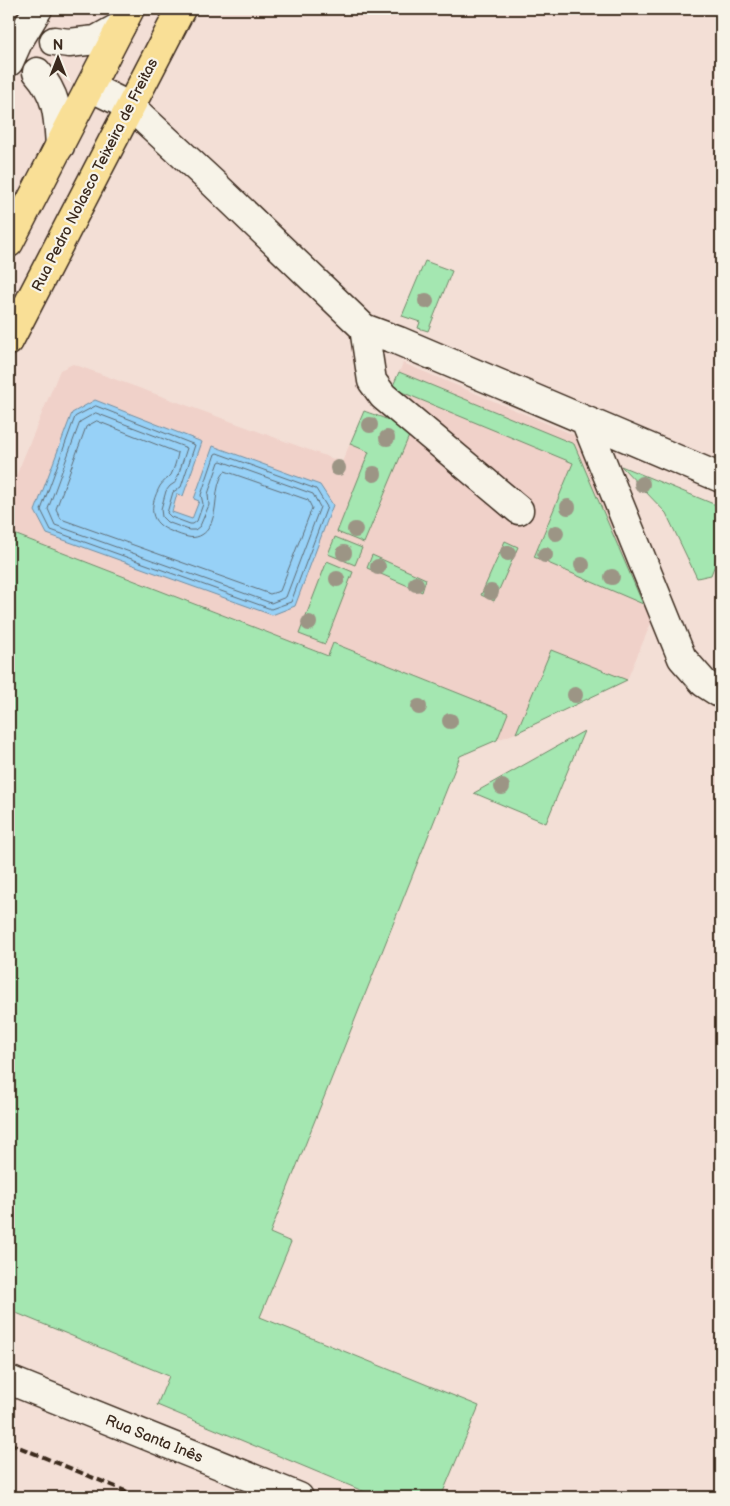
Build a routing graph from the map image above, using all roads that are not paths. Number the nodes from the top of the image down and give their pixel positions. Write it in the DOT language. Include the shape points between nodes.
graph roads {
  1 [pos="38,9"];
  2 [pos="181,9"];
  3 [pos="126,18"];
  4 [pos="25,49"];
  5 [pos="90,87"];
  6 [pos="131,107"];
  7 [pos="60,146"];
  8 [pos="9,243"];
  9 [pos="364,328"];
  10 [pos="9,341"];
  11 [pos="584,420"];
  12 [pos="721,478"];
  13 [pos="520,510"];
  14 [pos="721,694"];
  15 [pos="9,1380"];
  16 [pos="298,1497"];
  1 -- 4 [label="street"];
  2 -- 6 [label="main road, Rua Pedro Nolasco Teixeira de Freitas"];
  3 -- 4 [label="street" via="96,40"];
  3 -- 5 [label="main road"];
  4 -- 7 [label="street" via="46,83 58,111"];
  5 -- 6 [label="street"];
  5 -- 7 [label="main road"];
  6 -- 9 [label="street"];
  6 -- 10 [label="main road, Rua Pedro Nolasco Teixeira de Freitas"];
  7 -- 8 [label="main road"];
  9 -- 11 [label="street"];
  9 -- 13 [label="street" via="372,381 383,396"];
  11 -- 12 [label="street"];
  11 -- 14 [label="street" via="682,658 704,683"];
  15 -- 16 [label="street, Rua Santa Inês"];
}
